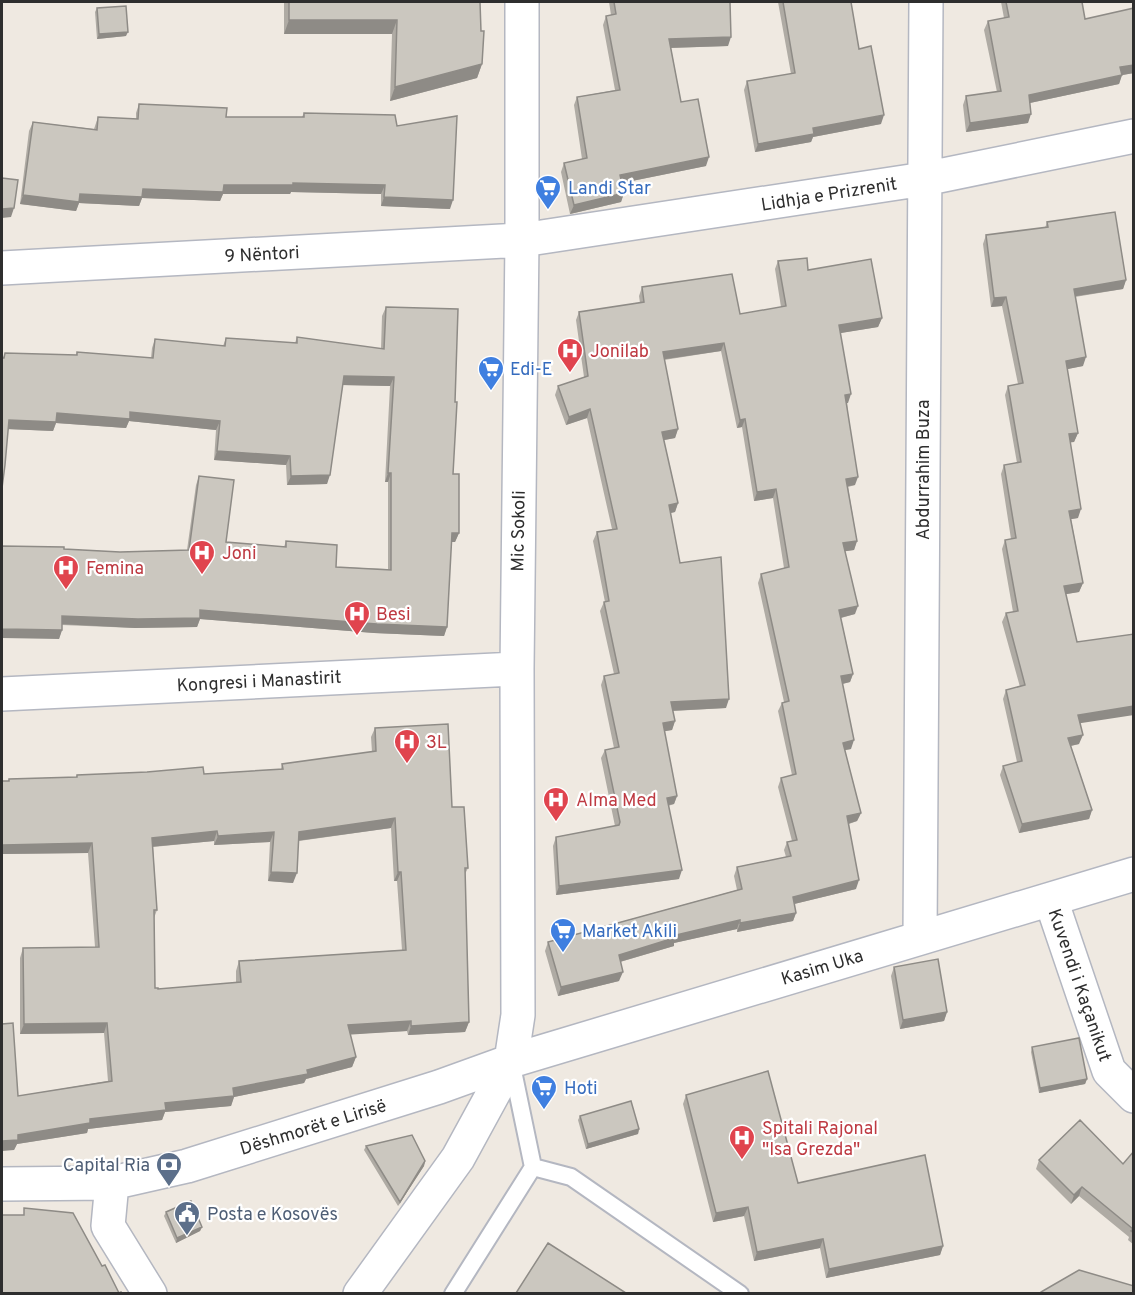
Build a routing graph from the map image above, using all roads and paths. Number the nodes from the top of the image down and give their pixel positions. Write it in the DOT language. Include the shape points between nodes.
graph roads {
  1 [pos="522,2"];
  2 [pos="926,2"];
  3 [pos="1134,136"];
  4 [pos="924,179"];
  5 [pos="522,240"];
  6 [pos="2,268"];
  7 [pos="517,669"];
  8 [pos="2,694"];
  9 [pos="1134,874"];
  10 [pos="1051,900"];
  11 [pos="921,938"];
  12 [pos="511,1061"];
  13 [pos="1134,1096"];
  14 [pos="533,1167"];
  15 [pos="112,1183"];
  16 [pos="2,1184"];
  17 [pos="150,1293"];
  18 [pos="360,1293"];
  19 [pos="453,1293"];
  20 [pos="740,1293"];
  1 -- 5 [label="street, Mic Sokoli"];
  2 -- 4 [label="street, Abdurrahim Buza"];
  3 -- 4 [label="street, Lidhja e Prizrenit"];
  4 -- 5 [label="street, Lidhja e Prizrenit"];
  4 -- 11 [label="street, Abdurrahim Buza"];
  5 -- 6 [label="street, 9 Nëntori"];
  5 -- 7 [label="street, Mic Sokoli"];
  7 -- 8 [label="street, Kongresi i Manastirit"];
  7 -- 12 [label="street, Mic Sokoli" via="518,1015"];
  9 -- 10 [label="street, Kasim Uka"];
  10 -- 11 [label="street, Kasim Uka"];
  10 -- 13 [label="street, Kuvendi i Kaçanikut" via="1109,1071"];
  11 -- 12 [label="street, Kasim Uka"];
  12 -- 14 [label="lane"];
  12 -- 15 [label="street, Dëshmorët e Lirisë" via="198,1163"];
  12 -- 18 [label="street, Mic Sokoli" via="458,1158"];
  14 -- 19 [label="lane"];
  14 -- 20 [label="lane" via="571,1177"];
  15 -- 16 [label="street, Dëshmorët e Lirisë"];
  15 -- 17 [label="street" via="108,1226"];
}
